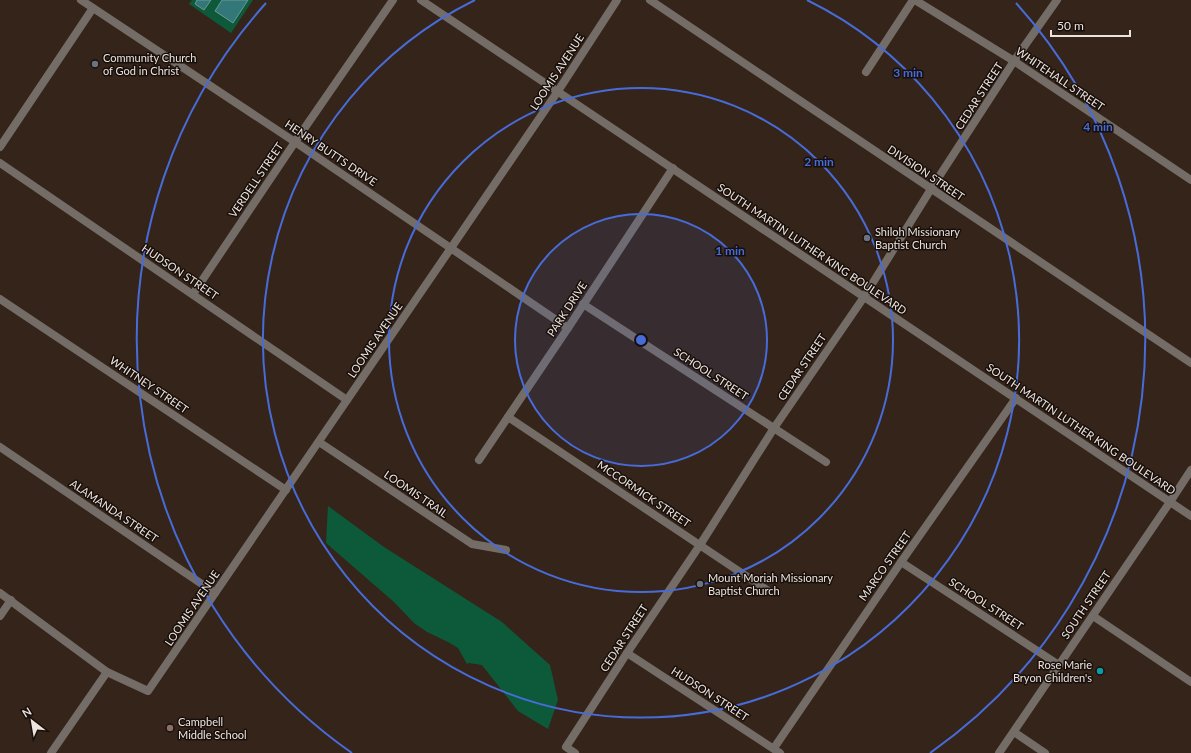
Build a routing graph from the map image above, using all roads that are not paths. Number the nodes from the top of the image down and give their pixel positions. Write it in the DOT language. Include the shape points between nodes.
graph roads {
  1 [pos="81,0"];
  2 [pos="393,0"];
  3 [pos="421,0"];
  4 [pos="617,0"];
  5 [pos="650,0"];
  6 [pos="914,0"];
  7 [pos="1057,0"];
  8 [pos="93,8"];
  9 [pos="1014,61"];
  10 [pos="866,72"];
  11 [pos="558,91"];
  12 [pos="295,142"];
  13 [pos="0,147"];
  14 [pos="0,163"];
  15 [pos="673,168"];
  16 [pos="1191,180"];
  17 [pos="931,189"];
  18 [pos="451,248"];
  19 [pos="193,294"];
  20 [pos="864,297"];
  21 [pos="0,299"];
  22 [pos="583,304"];
  23 [pos="568,328"];
  24 [pos="1191,363"];
  25 [pos="1016,398"];
  26 [pos="347,400"];
  27 [pos="508,418"];
  28 [pos="774,428"];
  29 [pos="319,442"];
  30 [pos="0,447"];
  31 [pos="479,460"];
  32 [pos="826,462"];
  33 [pos="1191,470"];
  34 [pos="286,490"];
  35 [pos="1170,502"];
  36 [pos="1191,516"];
  37 [pos="700,545"];
  38 [pos="506,550"];
  39 [pos="900,562"];
  40 [pos="767,590"];
  41 [pos="0,593"];
  42 [pos="216,594"];
  43 [pos="11,600"];
  44 [pos="0,616"];
  45 [pos="1093,616"];
  46 [pos="627,653"];
  47 [pos="1059,665"];
  48 [pos="107,672"];
  49 [pos="1191,682"];
  50 [pos="1014,732"];
  51 [pos="777,751"];
  52 [pos="51,753"];
  53 [pos="575,753"];
  54 [pos="999,753"];
  55 [pos="1045,753"];
  1 -- 8 [label="street, HENRY BUTTS DRIVE"];
  2 -- 12 [label="street, VERDELL STREET"];
  3 -- 11 [label="street, SOUTH MARTIN LUTHER KING BOULEVARD"];
  4 -- 11 [label="street, LOOMIS AVENUE"];
  5 -- 17 [label="street, DIVISION STREET"];
  6 -- 9 [label="street, WHITEHALL STREET"];
  6 -- 10 [label="street"];
  7 -- 9 [label="street, CEDAR STREET"];
  8 -- 12 [label="street, HENRY BUTTS DRIVE"];
  8 -- 13 [label="street"];
  9 -- 16 [label="street, WHITEHALL STREET"];
  9 -- 17 [label="street, CEDAR STREET"];
  11 -- 15 [label="street, SOUTH MARTIN LUTHER KING BOULEVARD"];
  11 -- 18 [label="street, LOOMIS AVENUE"];
  12 -- 18 [label="street, HENRY BUTTS DRIVE"];
  12 -- 19 [label="street, VERDELL STREET"];
  14 -- 19 [label="street, HUDSON STREET"];
  15 -- 20 [label="street, SOUTH MARTIN LUTHER KING BOULEVARD"];
  15 -- 22 [label="street, PARK DRIVE"];
  17 -- 20 [label="street, CEDAR STREET"];
  17 -- 24 [label="street, DIVISION STREET"];
  18 -- 23 [label="street, HENRY BUTTS DRIVE"];
  18 -- 26 [label="street, LOOMIS AVENUE"];
  19 -- 26 [label="street, HUDSON STREET"];
  20 -- 25 [label="street, SOUTH MARTIN LUTHER KING BOULEVARD"];
  20 -- 28 [label="street, CEDAR STREET"];
  21 -- 34 [label="street, WHITNEY STREET"];
  22 -- 23 [label="street, PARK DRIVE"];
  22 -- 28 [label="street, SCHOOL STREET"];
  23 -- 27 [label="street, PARK DRIVE"];
  25 -- 35 [label="street, SOUTH MARTIN LUTHER KING BOULEVARD"];
  25 -- 39 [label="street, MARCO STREET"];
  26 -- 29 [label="street, LOOMIS AVENUE"];
  27 -- 31 [label="street, PARK DRIVE"];
  27 -- 37 [label="street, MCCORMICK STREET"];
  28 -- 32 [label="street, SCHOOL STREET"];
  28 -- 37 [label="street, CEDAR STREET"];
  29 -- 34 [label="street, LOOMIS AVENUE"];
  29 -- 38 [label="street, LOOMIS TRAIL" via="472,544"];
  30 -- 42 [label="street, ALAMANDA STREET"];
  33 -- 35 [label="street, SOUTH STREET"];
  34 -- 42 [label="street, LOOMIS AVENUE"];
  35 -- 36 [label="street, SOUTH MARTIN LUTHER KING BOULEVARD"];
  35 -- 45 [label="street, SOUTH STREET"];
  37 -- 40 [label="street, MCCORMICK STREET"];
  37 -- 46 [label="street, CEDAR STREET"];
  39 -- 47 [label="street, SCHOOL STREET"];
  39 -- 51 [label="street, MARCO STREET"];
  41 -- 43 [label="street"];
  42 -- 48 [label="street, LOOMIS AVENUE" via="148,691"];
  43 -- 44 [label="street"];
  43 -- 48 [label="street"];
  45 -- 47 [label="street, SOUTH STREET"];
  45 -- 49 [label="street"];
  46 -- 51 [label="street, HUDSON STREET"];
  46 -- 53 [label="street, CEDAR STREET" via="566,748"];
  47 -- 50 [label="street, SOUTH STREET"];
  48 -- 52 [label="street"];
  50 -- 54 [label="street, SOUTH STREET"];
  50 -- 55 [label="street"];
}
